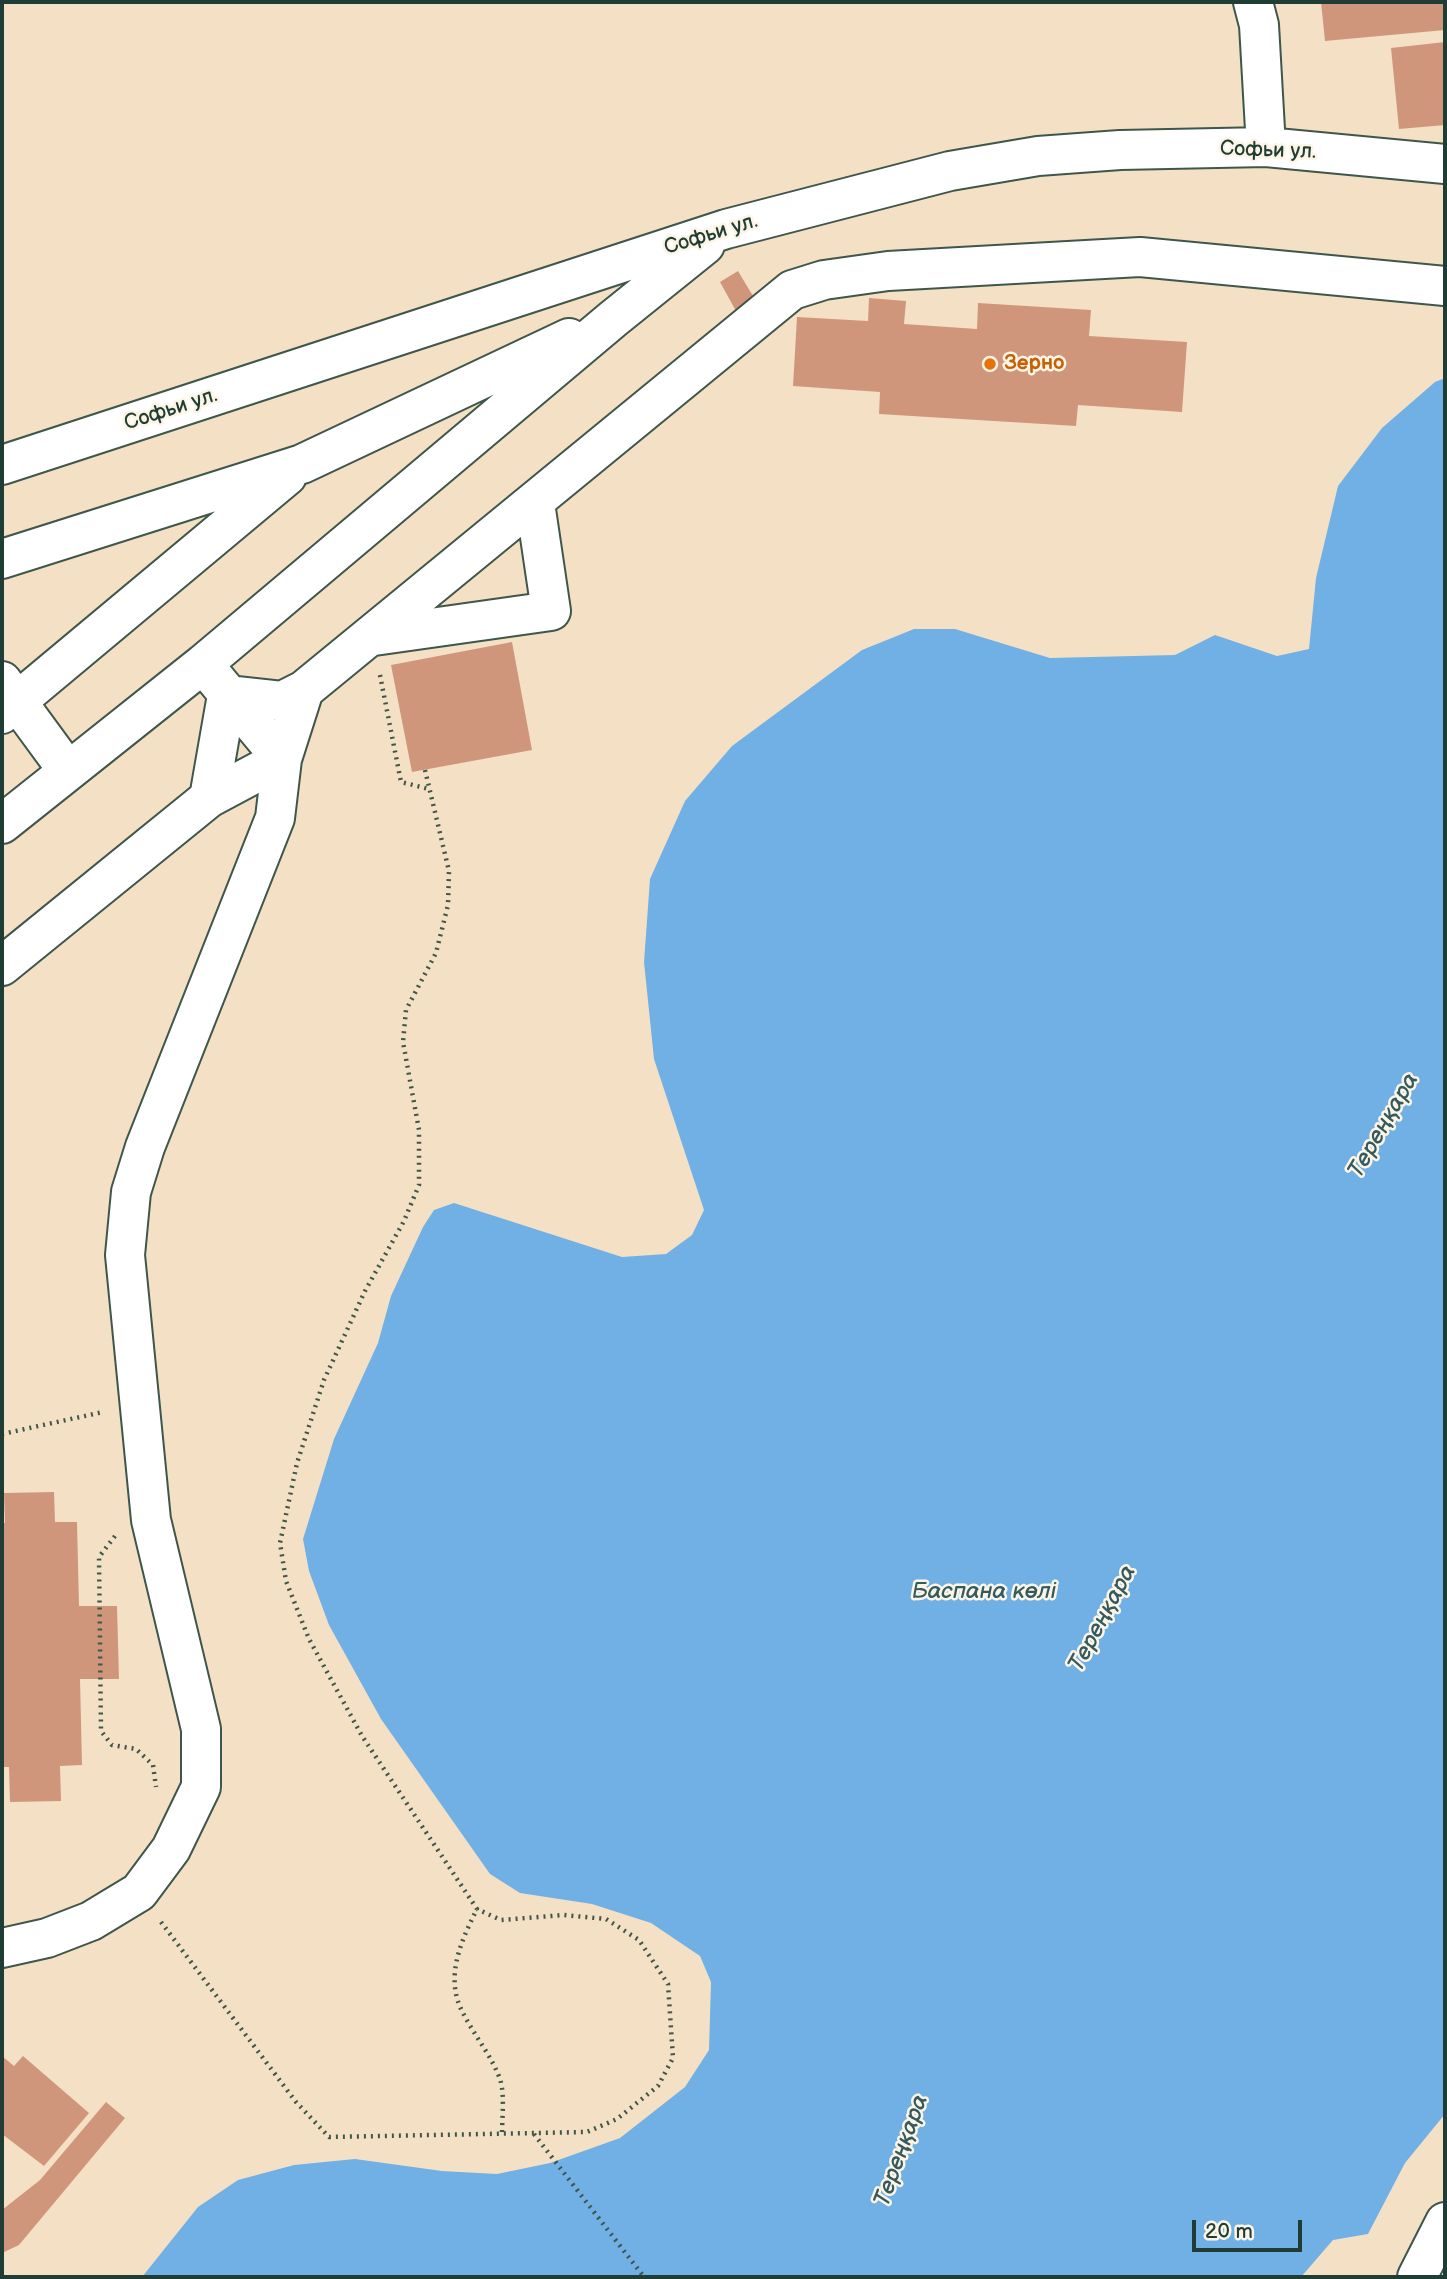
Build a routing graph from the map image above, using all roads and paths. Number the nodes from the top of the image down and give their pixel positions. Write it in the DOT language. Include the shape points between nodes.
graph roads {
  1 [pos="1253,2"];
  2 [pos="1266,147"];
  3 [pos="1445,164"];
  4 [pos="726,229"];
  5 [pos="1445,286"];
  6 [pos="613,318"];
  7 [pos="302,464"];
  8 [pos="2,465"];
  9 [pos="535,503"];
  10 [pos="2,559"];
  11 [pos="372,636"];
  12 [pos="203,664"];
  13 [pos="304,690"];
  14 [pos="5,692"];
  15 [pos="227,695"];
  16 [pos="282,759"];
  17 [pos="425,769"];
  18 [pos="68,771"];
  19 [pos="429,789"];
  20 [pos="209,798"];
  21 [pos="2,824"];
  22 [pos="2,966"];
  23 [pos="139,1404"];
  24 [pos="2,1434"];
  25 [pos="151,1520"];
  26 [pos="154,1796"];
  27 [pos="139,1892"];
  28 [pos="477,1909"];
  29 [pos="2,1948"];
  30 [pos="502,2134"];
  31 [pos="533,2134"];
  32 [pos="1445,2221"];
  33 [pos="644,2277"];
  34 [pos="1417,2277"];
  1 -- 2 [label="street" via="1259,25"];
  2 -- 3 [label="street, Софьи ул."];
  2 -- 4 [label="street, Софьи ул." via="1038,156 950,171"];
  4 -- 6 [label="street"];
  4 -- 8 [label="street, Софьи ул."];
  5 -- 9 [label="street" via="1140,257 888,271 824,281 792,290"];
  6 -- 7 [label="street"];
  6 -- 12 [label="street"];
  7 -- 10 [label="street"];
  7 -- 14 [label="street" via="76,652"];
  9 -- 11 [label="street"];
  9 -- 11 [label="street" via="551,611"];
  11 -- 13 [label="street"];
  11 -- 19 [label="path" via="401,782"];
  12 -- 15 [label="street"];
  12 -- 18 [label="street"];
  13 -- 15 [label="street" via="282,701"];
  13 -- 16 [label="street"];
  14 -- 18 [label="street"];
  15 -- 16 [label="street"];
  15 -- 20 [label="street"];
  16 -- 20 [label="street"];
  16 -- 23 [label="street" via="275,818 131,1192 125,1255"];
  17 -- 19 [label="path"];
  18 -- 21 [label="street"];
  19 -- 28 [label="path" via="449,871 448,905 436,953 406,1010 403,1042 419,1130 418,1185 324,1380 297,1463 280,1543 286,1581 309,1639 362,1736"];
  20 -- 22 [label="street"];
  23 -- 24 [label="path"];
  23 -- 25 [label="street"];
  25 -- 26 [label="path" via="113,1538 99,1557 99,1606 101,1731 112,1745 136,1749 153,1765"];
  25 -- 27 [label="street" via="201,1729 201,1787 171,1849"];
  27 -- 29 [label="street" via="91,1921"];
  27 -- 30 [label="path" via="296,2102 329,2137"];
  28 -- 30 [label="path" via="460,1944 454,1980 461,2010 501,2082"];
  28 -- 31 [label="path" via="501,1920 564,1915 606,1919 639,1940 668,1984 673,2058 658,2086 617,2119 587,2132"];
  30 -- 31 [label="path"];
  31 -- 33 [label="path"];
  32 -- 34 [label="street"];
}
